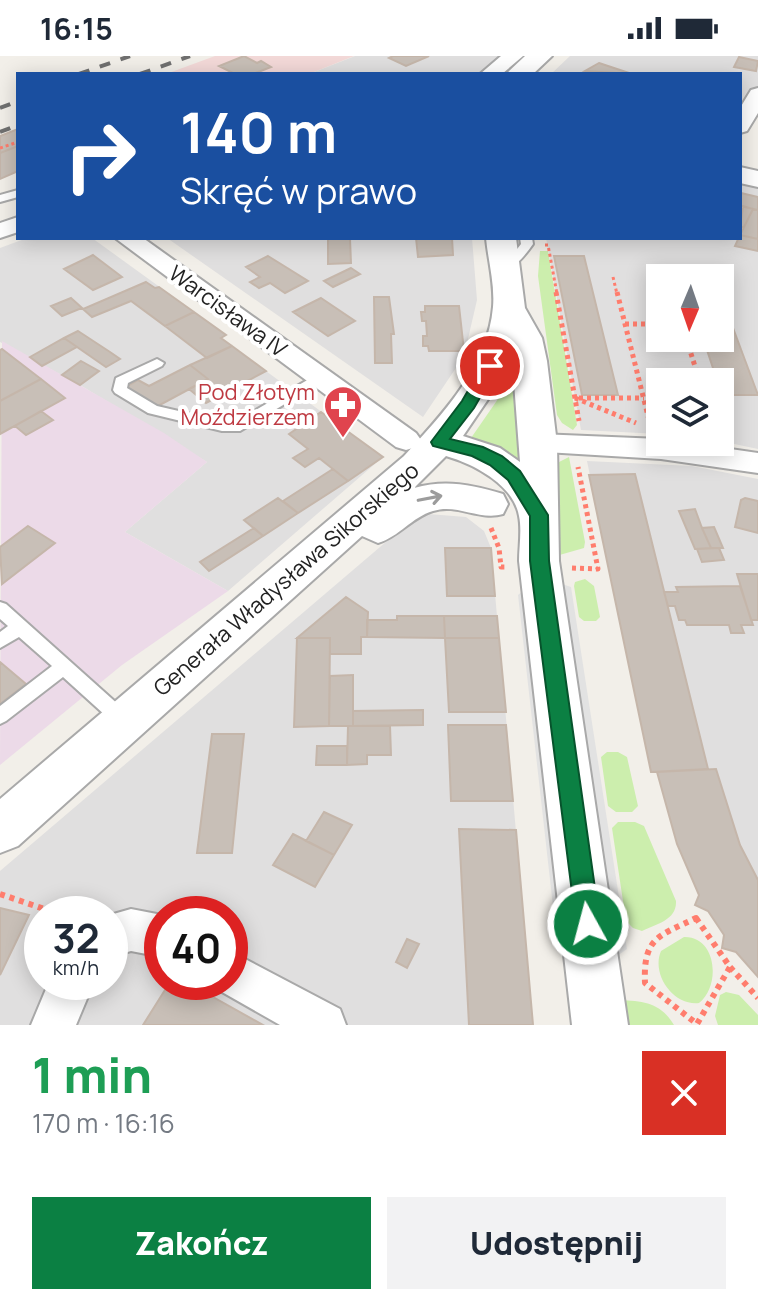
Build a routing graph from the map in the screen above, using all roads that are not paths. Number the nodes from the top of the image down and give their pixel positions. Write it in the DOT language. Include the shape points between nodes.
graph roads {
  1 [pos="524,65"];
  2 [pos="498,72"];
  3 [pos="758,94"];
  4 [pos="742,123"];
  5 [pos="130,240"];
  6 [pos="532,242"];
  7 [pos="503,252"];
  8 [pos="509,308"];
  9 [pos="157,363"];
  10 [pos="321,378"];
  11 [pos="422,441"];
  12 [pos="564,441"];
  13 [pos="758,463"];
  14 [pos="489,504"];
  15 [pos="539,538"];
  16 [pos="268,594"];
  17 [pos="0,609"];
  18 [pos="20,627"];
  19 [pos="0,641"];
  20 [pos="62,668"];
  21 [pos="0,716"];
  22 [pos="124,721"];
  23 [pos="0,830"];
  24 [pos="248,983"];
  25 [pos="64,1000"];
  26 [pos="53,1025"];
  27 [pos="324,1025"];
  28 [pos="600,1025"];
  1 -- 2 [label="street"];
  3 -- 4 [label="street"];
  5 -- 10 [label="street, Warcisława IV"];
  6 -- 7 [label="lane" via="518,256"];
  7 -- 8 [label="street, Generała Władysława Sikorskiego"];
  8 -- 11 [label="street, Generała Władysława Sikorskiego" via="490,366 468,404"];
  8 -- 12 [label="street, Warcisława IV"];
  9 -- 10 [label="lane" via="121,381 120,390 153,410 222,426 240,426"];
  10 -- 11 [label="street, Warcisława IV"];
  11 -- 14 [label="street, Warcisława IV"];
  11 -- 15 [label="street, Warcisława IV" via="477,451 496,461 514,476"];
  11 -- 16 [label="street, Generała Władysława Sikorskiego" via="417,465"];
  12 -- 13 [label="street" via="690,451"];
  12 -- 15 [label="street, Warcisława IV"];
  14 -- 15 [label="street, Warcisława IV"];
  16 -- 14 [label="street, one-way" via="370,536 420,498 442,495"];
  15 -- 28 [label="street, Warcisława IV"];
  16 -- 22 [label="street, Generała Władysława Sikorskiego"];
  17 -- 18 [label="lane"];
  18 -- 19 [label="lane"];
  18 -- 20 [label="lane"];
  20 -- 21 [label="lane"];
  20 -- 22 [label="lane"];
  22 -- 23 [label="street, Generała Władysława Sikorskiego"];
  24 -- 27 [label="street"];
  25 -- 26 [label="street"];
}
